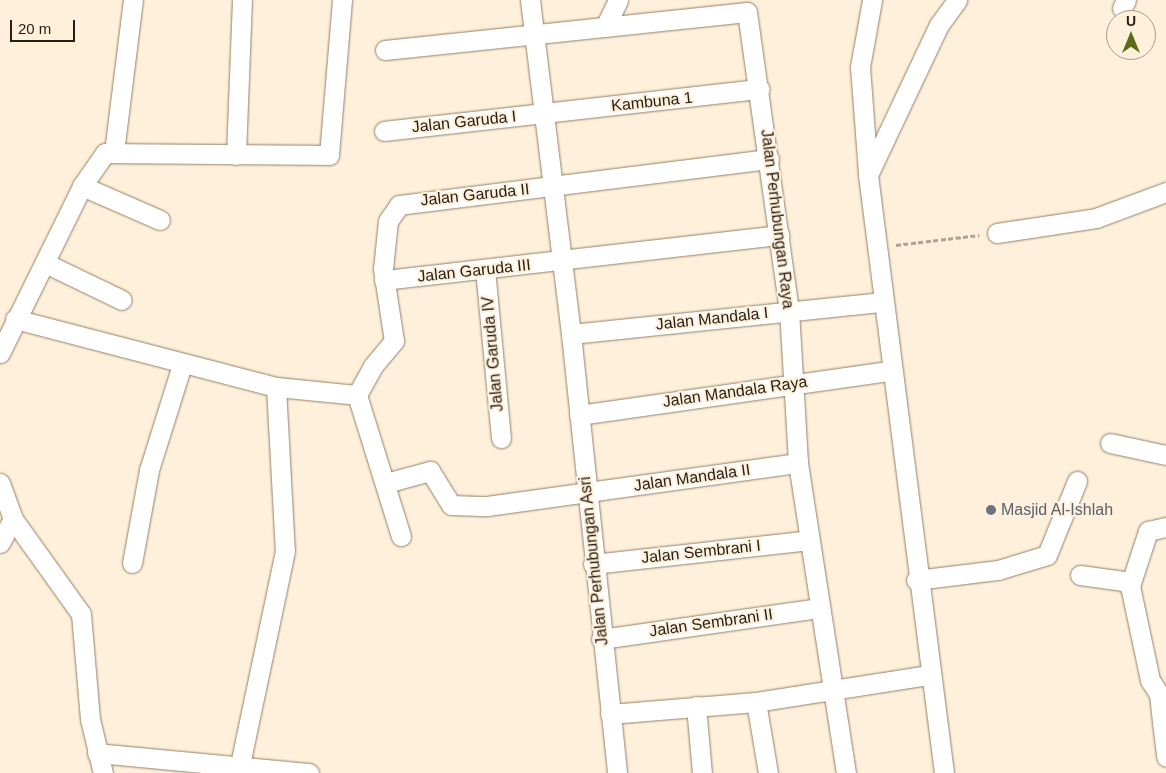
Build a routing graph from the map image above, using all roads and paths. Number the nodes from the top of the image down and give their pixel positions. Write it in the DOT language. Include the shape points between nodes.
graph roads {
  1 [pos="133,0"];
  2 [pos="242,0"];
  3 [pos="342,0"];
  4 [pos="530,0"];
  5 [pos="618,0"];
  6 [pos="872,0"];
  7 [pos="944,0"];
  8 [pos="957,0"];
  9 [pos="939,25"];
  10 [pos="605,27"];
  11 [pos="534,36"];
  12 [pos="385,50"];
  13 [pos="760,89"];
  14 [pos="544,114"];
  15 [pos="384,131"];
  16 [pos="114,152"];
  17 [pos="236,155"];
  18 [pos="769,159"];
  19 [pos="868,175"];
  20 [pos="82,186"];
  21 [pos="552,187"];
  22 [pos="1166,192"];
  23 [pos="160,220"];
  24 [pos="997,233"];
  25 [pos="779,235"];
  26 [pos="876,247"];
  27 [pos="563,262"];
  28 [pos="45,263"];
  29 [pos="485,269"];
  30 [pos="384,280"];
  31 [pos="122,300"];
  32 [pos="882,302"];
  33 [pos="789,310"];
  34 [pos="14,319"];
  35 [pos="571,334"];
  36 [pos="0,353"];
  37 [pos="182,365"];
  38 [pos="890,372"];
  39 [pos="793,383"];
  40 [pos="276,387"];
  41 [pos="358,395"];
  42 [pos="579,415"];
  43 [pos="501,438"];
  44 [pos="1110,442"];
  45 [pos="1166,455"];
  46 [pos="798,463"];
  47 [pos="386,482"];
  48 [pos="1077,482"];
  49 [pos="0,483"];
  50 [pos="586,493"];
  51 [pos="14,519"];
  52 [pos="1166,527"];
  53 [pos="401,536"];
  54 [pos="810,540"];
  55 [pos="0,543"];
  56 [pos="132,563"];
  57 [pos="592,564"];
  58 [pos="1080,575"];
  59 [pos="916,580"];
  60 [pos="1130,586"];
  61 [pos="820,608"];
  62 [pos="601,639"];
  63 [pos="928,675"];
  64 [pos="831,691"];
  65 [pos="756,702"];
  66 [pos="696,706"];
  67 [pos="610,714"];
  68 [pos="1164,721"];
  69 [pos="97,753"];
  70 [pos="1166,757"];
  71 [pos="240,765"];
  72 [pos="103,773"];
  73 [pos="309,773"];
  74 [pos="617,773"];
  75 [pos="702,773"];
  76 [pos="768,773"];
  77 [pos="846,773"];
  78 [pos="944,773"];
  1 -- 16 [label="street"];
  2 -- 17 [label="street"];
  3 -- 17 [label="street" via="330,153"];
  4 -- 11 [label="street, Jalan Perhubungan Asri"];
  5 -- 10 [label="street"];
  6 -- 19 [label="street" via="860,66"];
  7 -- 9 [label="street"];
  8 -- 9 [label="street"];
  9 -- 19 [label="street"];
  10 -- 11 [label="street, Jalan Perhubungan Raya"];
  10 -- 13 [label="street, Jalan Perhubungan Raya" via="745,11"];
  11 -- 12 [label="street, Jalan Perhubungan Raya"];
  11 -- 14 [label="street, Jalan Perhubungan Asri"];
  13 -- 14 [label="street, Kambuna 1"];
  13 -- 18 [label="street, Jalan Perhubungan Raya"];
  14 -- 15 [label="street, Jalan Garuda I"];
  14 -- 21 [label="street, Jalan Perhubungan Asri"];
  16 -- 17 [label="street"];
  16 -- 20 [label="street" via="100,157"];
  18 -- 21 [label="street"];
  18 -- 25 [label="street, Jalan Perhubungan Raya"];
  19 -- 26 [label="street"];
  20 -- 23 [label="street"];
  20 -- 28 [label="street"];
  21 -- 27 [label="street, Jalan Perhubungan Asri"];
  21 -- 30 [label="street, Jalan Garuda II" via="399,205 388,221"];
  22 -- 24 [label="street" via="1096,218"];
  24 -- 26 [label="path"];
  25 -- 27 [label="street, Jalan Garuda III"];
  25 -- 33 [label="street, Jalan Perhubungan Raya"];
  26 -- 32 [label="street"];
  27 -- 29 [label="street, Jalan Garuda III"];
  27 -- 35 [label="street, Jalan Perhubungan Asri"];
  28 -- 31 [label="street"];
  28 -- 34 [label="street"];
  29 -- 30 [label="street, Jalan Garuda III"];
  29 -- 43 [label="street, Jalan Garuda IV"];
  30 -- 41 [label="street" via="394,342 373,366"];
  32 -- 33 [label="street, Jalan Mandala I"];
  32 -- 38 [label="street"];
  33 -- 35 [label="street, Jalan Mandala I"];
  33 -- 39 [label="street, Jalan Perhubungan Raya"];
  34 -- 36 [label="street"];
  34 -- 37 [label="street"];
  35 -- 42 [label="street, Jalan Perhubungan Asri"];
  37 -- 40 [label="street"];
  37 -- 56 [label="street" via="149,470"];
  38 -- 39 [label="street, Jalan Mandala Raya"];
  38 -- 59 [label="street"];
  39 -- 42 [label="street, Jalan Mandala Raya"];
  39 -- 46 [label="street, Jalan Perhubungan Raya"];
  40 -- 41 [label="street"];
  40 -- 71 [label="street" via="285,552"];
  41 -- 47 [label="street"];
  42 -- 50 [label="street, Jalan Perhubungan Asri"];
  44 -- 45 [label="street"];
  46 -- 50 [label="street, Jalan Mandala II"];
  46 -- 54 [label="street, Jalan Perhubungan Raya"];
  47 -- 50 [label="street, Jalan Mandala II" via="430,471 445,499 458,506"];
  47 -- 53 [label="street"];
  48 -- 59 [label="street" via="1047,555 998,570"];
  49 -- 51 [label="street"];
  50 -- 57 [label="street, Jalan Perhubungan Asri"];
  51 -- 55 [label="street"];
  51 -- 69 [label="street" via="81,614"];
  52 -- 60 [label="street" via="1148,531"];
  54 -- 57 [label="street, Jalan Sembrani I"];
  54 -- 61 [label="street, Jalan Perhubungan Raya"];
  57 -- 62 [label="street, Jalan Perhubungan Asri"];
  58 -- 60 [label="street" via="1124,581"];
  59 -- 63 [label="street"];
  60 -- 68 [label="street" via="1150,680 1159,694"];
  61 -- 62 [label="street, Jalan Sembrani II"];
  61 -- 64 [label="street, Jalan Perhubungan Raya"];
  62 -- 67 [label="street, Jalan Perhubungan Asri"];
  63 -- 64 [label="street"];
  63 -- 78 [label="street"];
  64 -- 65 [label="street"];
  64 -- 77 [label="street, Jalan Perhubungan Raya"];
  65 -- 66 [label="street"];
  65 -- 76 [label="street"];
  66 -- 67 [label="street"];
  66 -- 75 [label="street"];
  67 -- 74 [label="street, Jalan Perhubungan Asri"];
  68 -- 70 [label="street"];
  69 -- 71 [label="street"];
  69 -- 72 [label="street"];
  71 -- 73 [label="street"];
}
